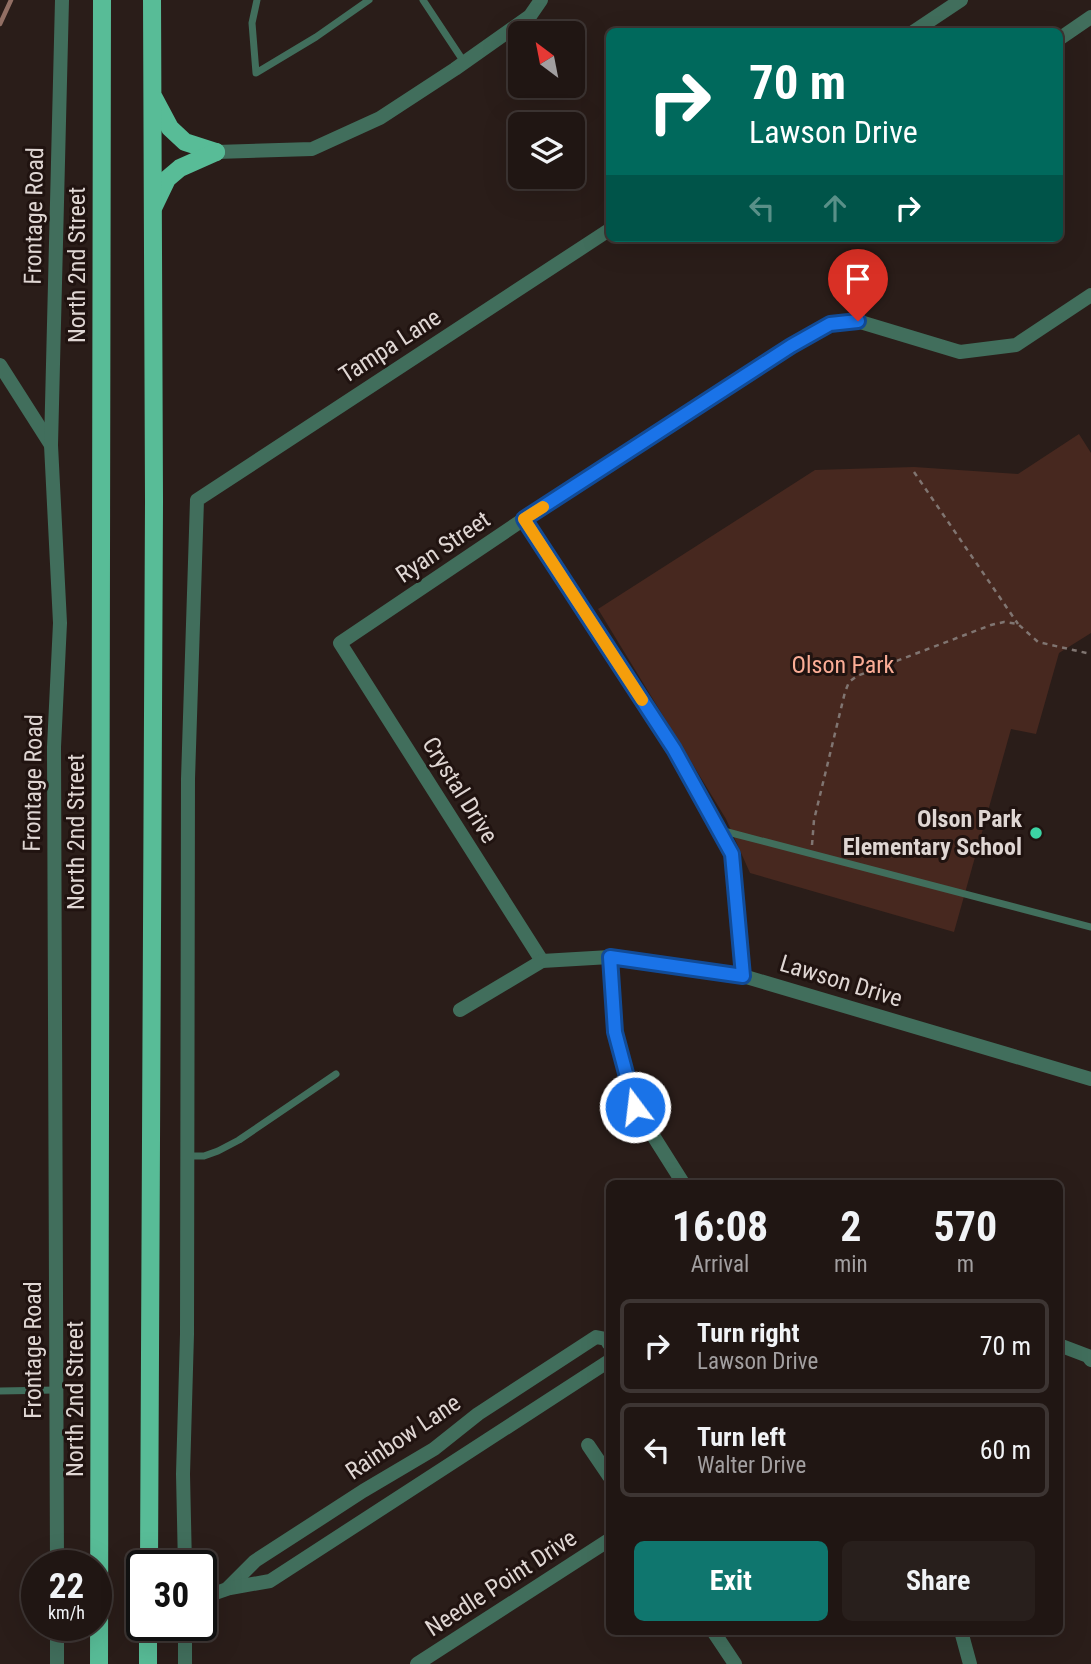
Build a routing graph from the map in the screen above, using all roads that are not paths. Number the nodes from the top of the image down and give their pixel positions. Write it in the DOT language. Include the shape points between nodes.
graph roads {
  1 [pos="62,0"];
  2 [pos="102,0"];
  3 [pos="152,0"];
  4 [pos="257,0"];
  5 [pos="369,0"];
  6 [pos="423,0"];
  7 [pos="541,0"];
  8 [pos="961,0"];
  9 [pos="1090,19"];
  10 [pos="919,28"];
  11 [pos="1063,36"];
  12 [pos="464,63"];
  13 [pos="152,93"];
  14 [pos="216,152"];
  15 [pos="152,209"];
  16 [pos="606,232"];
  17 [pos="1091,295"];
  18 [pos="0,365"];
  19 [pos="51,446"];
  20 [pos="524,519"];
  21 [pos="340,643"];
  22 [pos="719,830"];
  23 [pos="1091,927"];
  24 [pos="610,957"];
  25 [pos="542,961"];
  26 [pos="743,976"];
  27 [pos="460,1010"];
  28 [pos="337,1074"];
  29 [pos="1091,1079"];
  30 [pos="188,1157"];
  31 [pos="681,1180"];
  32 [pos="606,1339"];
  33 [pos="1063,1347"];
  34 [pos="1091,1360"];
  35 [pos="606,1363"];
  36 [pos="56,1390"];
  37 [pos="0,1391"];
  38 [pos="588,1444"];
  39 [pos="606,1471"];
  40 [pos="606,1541"];
  41 [pos="57,1550"];
  42 [pos="149,1550"];
  43 [pos="185,1550"];
  44 [pos="227,1589"];
  45 [pos="217,1592"];
  46 [pos="716,1635"];
  47 [pos="962,1635"];
  48 [pos="57,1641"];
  49 [pos="148,1641"];
  50 [pos="185,1641"];
  51 [pos="57,1664"];
  52 [pos="99,1664"];
  53 [pos="148,1664"];
  54 [pos="185,1664"];
  55 [pos="417,1664"];
  56 [pos="735,1664"];
  57 [pos="970,1664"];
  1 -- 19 [label="street, Frontage Road"];
  2 -- 52 [label="main road, North 2nd Street"];
  3 -- 13 [label="main road"];
  4 -- 5 [label="lane" via="252,23 256,73"];
  6 -- 12 [label="lane"];
  7 -- 12 [label="street" via="530,16"];
  8 -- 10 [label="street"];
  9 -- 11 [label="street"];
  12 -- 14 [label="street" via="380,118 312,149"];
  13 -- 14 [label="main road" via="170,128 185,142"];
  13 -- 15 [label="main road"];
  14 -- 15 [label="main road" via="167,179"];
  15 -- 42 [label="main road"];
  16 -- 30 [label="street, Tampa Lane" via="197,500 188,779"];
  17 -- 20 [label="street, Ryan Street" via="1016,345 960,352 858,321 830,324"];
  18 -- 19 [label="street"];
  19 -- 36 [label="street, Frontage Road" via="60,623 54,747"];
  20 -- 21 [label="street, Ryan Street"];
  20 -- 22 [label="street" via="674,749"];
  21 -- 25 [label="street, Crystal Drive"];
  22 -- 23 [label="lane"];
  22 -- 26 [label="street" via="732,854"];
  24 -- 25 [label="street, Lawson Drive"];
  24 -- 26 [label="street, Lawson Drive"];
  24 -- 31 [label="street" via="615,1032 635,1107"];
  25 -- 27 [label="street, Lawson Drive"];
  26 -- 29 [label="street, Lawson Drive"];
  28 -- 30 [label="lane" via="239,1140 204,1156"];
  30 -- 43 [label="street"];
  32 -- 44 [label="street, Rainbow Lane" via="596,1337 478,1414 434,1449 255,1561"];
  33 -- 34 [label="street"];
  35 -- 44 [label="street, Rainbow Lane" via="270,1581"];
  36 -- 37 [label="lane"];
  36 -- 41 [label="street, Frontage Road"];
  38 -- 39 [label="street"];
  40 -- 55 [label="street, Needle Point Drive"];
  44 -- 45 [label="street, Rainbow Lane"];
  46 -- 56 [label="street"];
  47 -- 57 [label="street"];
  48 -- 51 [label="street"];
  49 -- 53 [label="main road"];
  50 -- 54 [label="street"];
}
